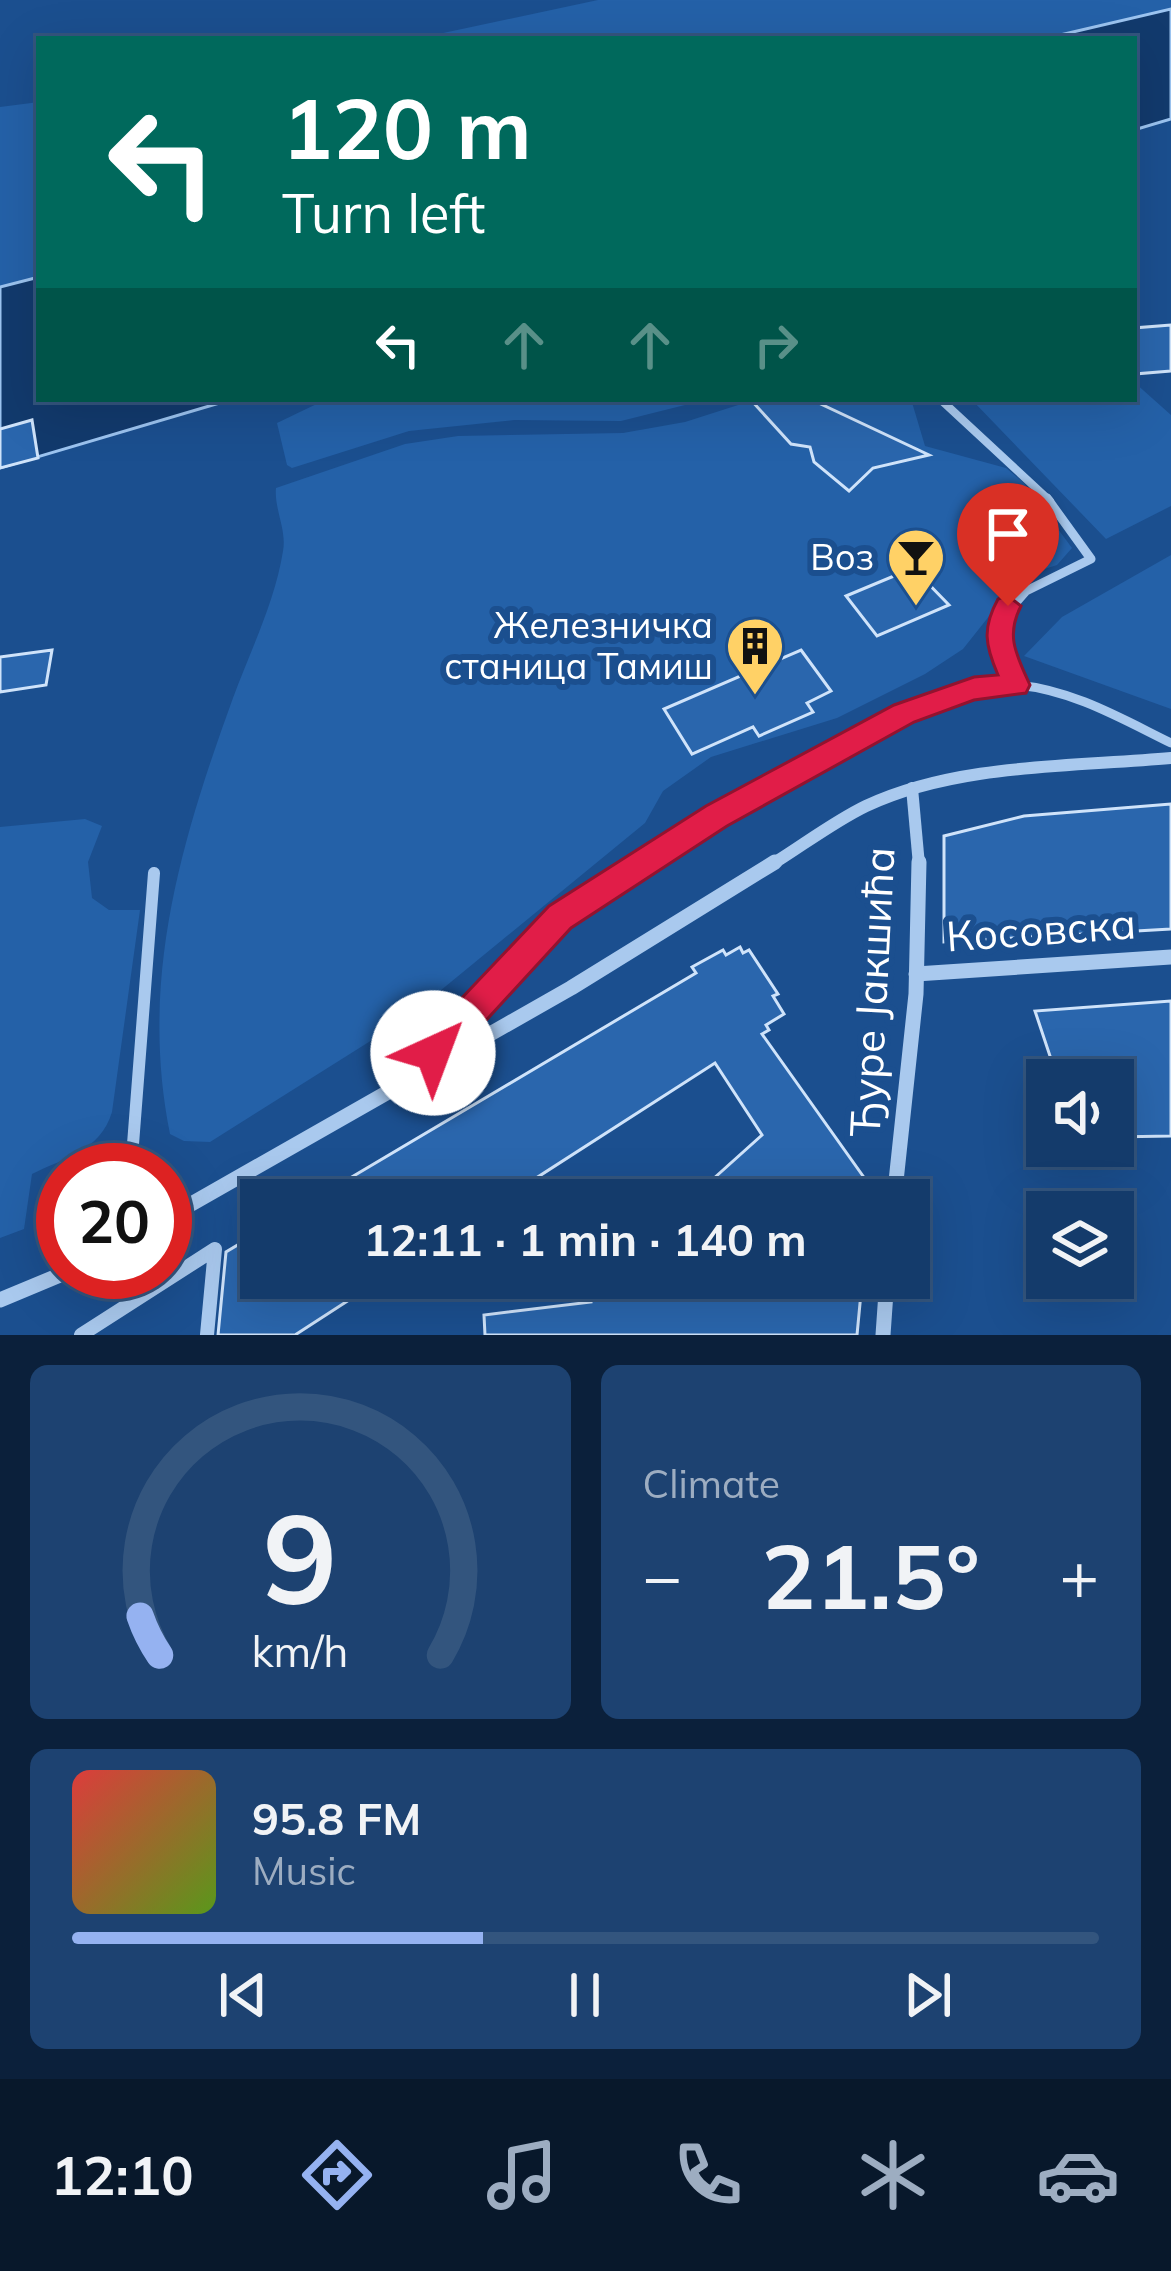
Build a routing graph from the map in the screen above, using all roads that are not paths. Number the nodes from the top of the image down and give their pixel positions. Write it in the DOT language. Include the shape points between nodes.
graph roads {
  1 [pos="943,402"];
  2 [pos="1016,685"];
  3 [pos="1171,743"];
  4 [pos="1171,758"];
  5 [pos="912,788"];
  6 [pos="154,873"];
  7 [pos="1171,957"];
  8 [pos="916,974"];
  9 [pos="401,1087"];
  10 [pos="133,1143"];
  11 [pos="896,1179"];
  12 [pos="192,1204"];
  13 [pos="36,1285"];
  14 [pos="886,1299"];
  15 [pos="0,1300"];
  16 [pos="81,1335"];
  17 [pos="207,1335"];
  18 [pos="883,1335"];
  1 -- 2 [label="lane" via="1050,498 1091,559 1008,606 999,646"];
  2 -- 3 [label="lane" via="1085,701"];
  2 -- 9 [label="lane" via="974,688 867,732 560,917"];
  4 -- 5 [label="street"];
  5 -- 8 [label="street, Ђуре Јакшића" via="921,860"];
  5 -- 9 [label="street" via="867,806"];
  6 -- 10 [label="lane"];
  7 -- 8 [label="street, Косовска"];
  8 -- 11 [label="street, Ђуре Јакшића"];
  9 -- 12 [label="street"];
  13 -- 15 [label="street"];
  14 -- 18 [label="street"];
  16 -- 17 [label="street" via="215,1249"];
}
